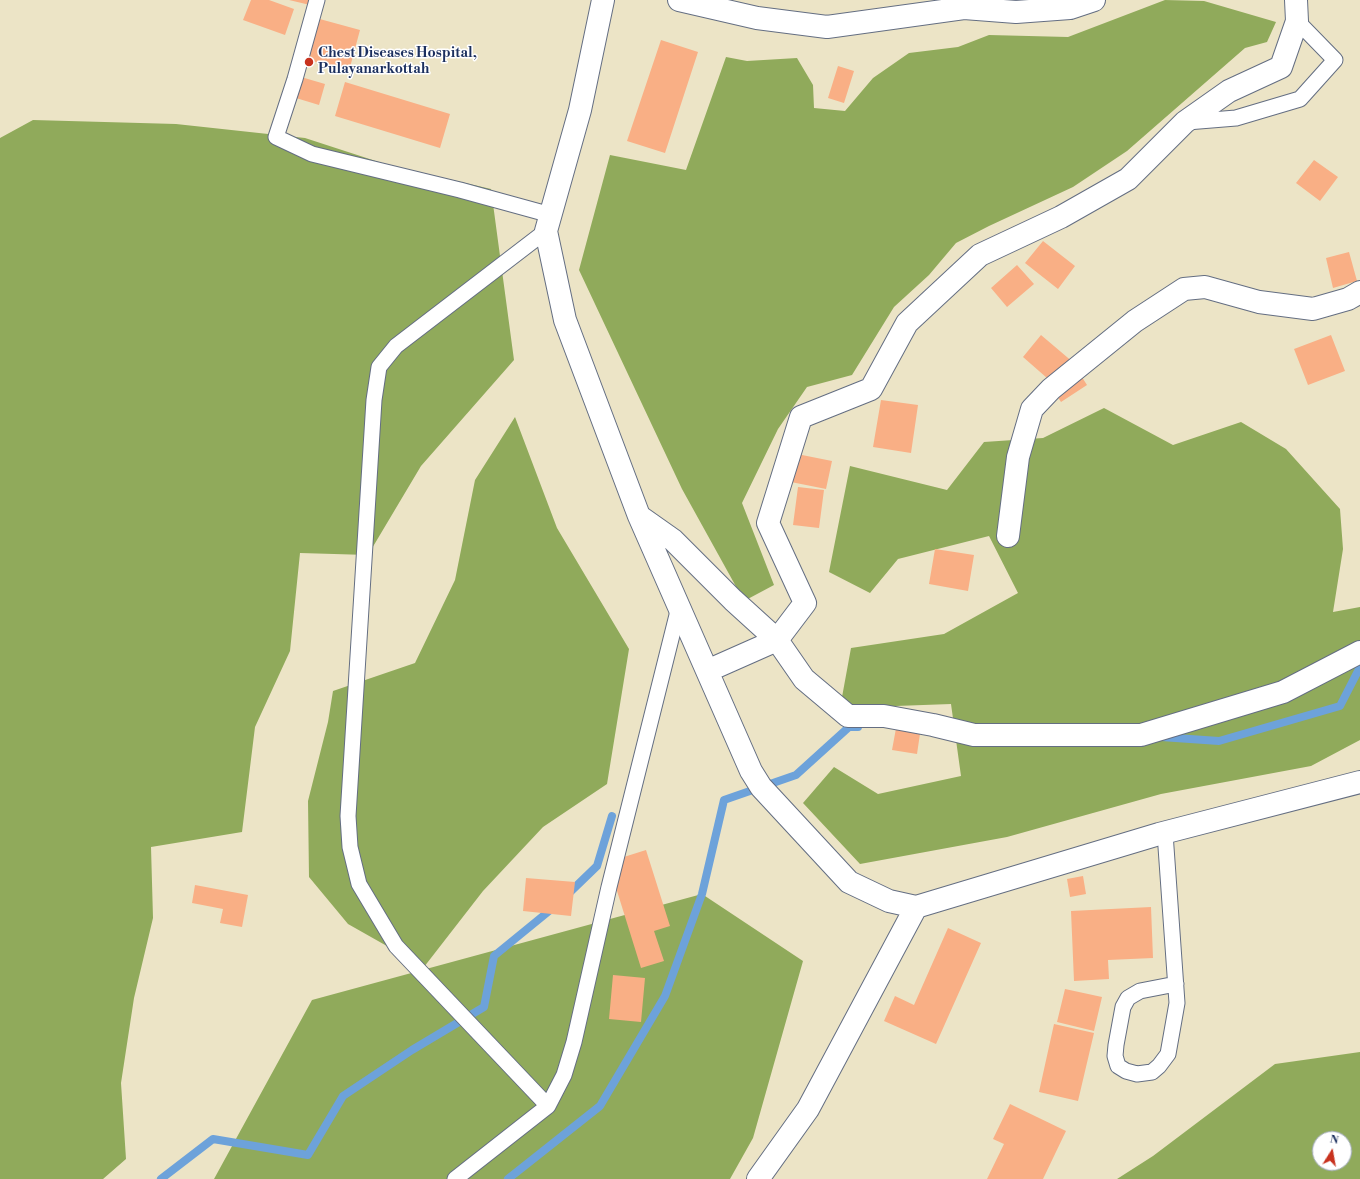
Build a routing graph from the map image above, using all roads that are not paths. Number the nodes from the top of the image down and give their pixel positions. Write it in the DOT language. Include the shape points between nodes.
graph roads {
  1 [pos="317,0"];
  2 [pos="604,0"];
  3 [pos="679,0"];
  4 [pos="1094,0"];
  5 [pos="1297,10"];
  6 [pos="1185,122"];
  7 [pos="548,223"];
  8 [pos="1360,292"];
  9 [pos="639,516"];
  10 [pos="1008,536"];
  11 [pos="679,607"];
  12 [pos="777,640"];
  13 [pos="1360,652"];
  14 [pos="707,671"];
  15 [pos="1360,782"];
  16 [pos="1166,833"];
  17 [pos="916,907"];
  18 [pos="1176,984"];
  19 [pos="548,1106"];
  20 [pos="455,1179"];
  21 [pos="758,1179"];
  1 -- 7 [label="lane" via="276,137 312,154 460,190"];
  2 -- 7 [label="street" via="580,110"];
  3 -- 4 [label="street" via="757,18 827,28 964,8 1016,12 1070,8"];
  5 -- 6 [label="street" via="1281,67 1229,91"];
  5 -- 6 [label="lane" via="1335,60 1300,99 1236,118"];
  6 -- 12 [label="street" via="1128,179 980,256 907,323 871,390 802,417 768,523 805,603"];
  7 -- 9 [label="street" via="565,320"];
  7 -- 19 [label="lane" via="396,346 379,367 374,400 348,816 350,847 359,884 396,946"];
  8 -- 10 [label="street" via="1348,299 1313,309 1259,302 1205,287 1184,289 1135,321 1051,389 1032,409 1018,457"];
  9 -- 11 [label="street"];
  9 -- 12 [label="street" via="673,540"];
  11 -- 14 [label="street"];
  11 -- 19 [label="lane" via="609,887 574,1042 564,1075"];
  12 -- 13 [label="street" via="804,679 848,716 884,716 974,735 1141,735 1283,692"];
  12 -- 14 [label="street"];
  14 -- 17 [label="street" via="751,771 761,787 849,882 889,901"];
  15 -- 16 [label="street"];
  16 -- 17 [label="street"];
  16 -- 18 [label="lane"];
  17 -- 21 [label="street" via="808,1109"];
  18 -- 18 [label="lane" via="1177,1003 1168,1054 1152,1072 1137,1074 1118,1066 1115,1056 1116,1045 1123,1007 1128,998 1140,991"];
  19 -- 20 [label="lane"];
}
